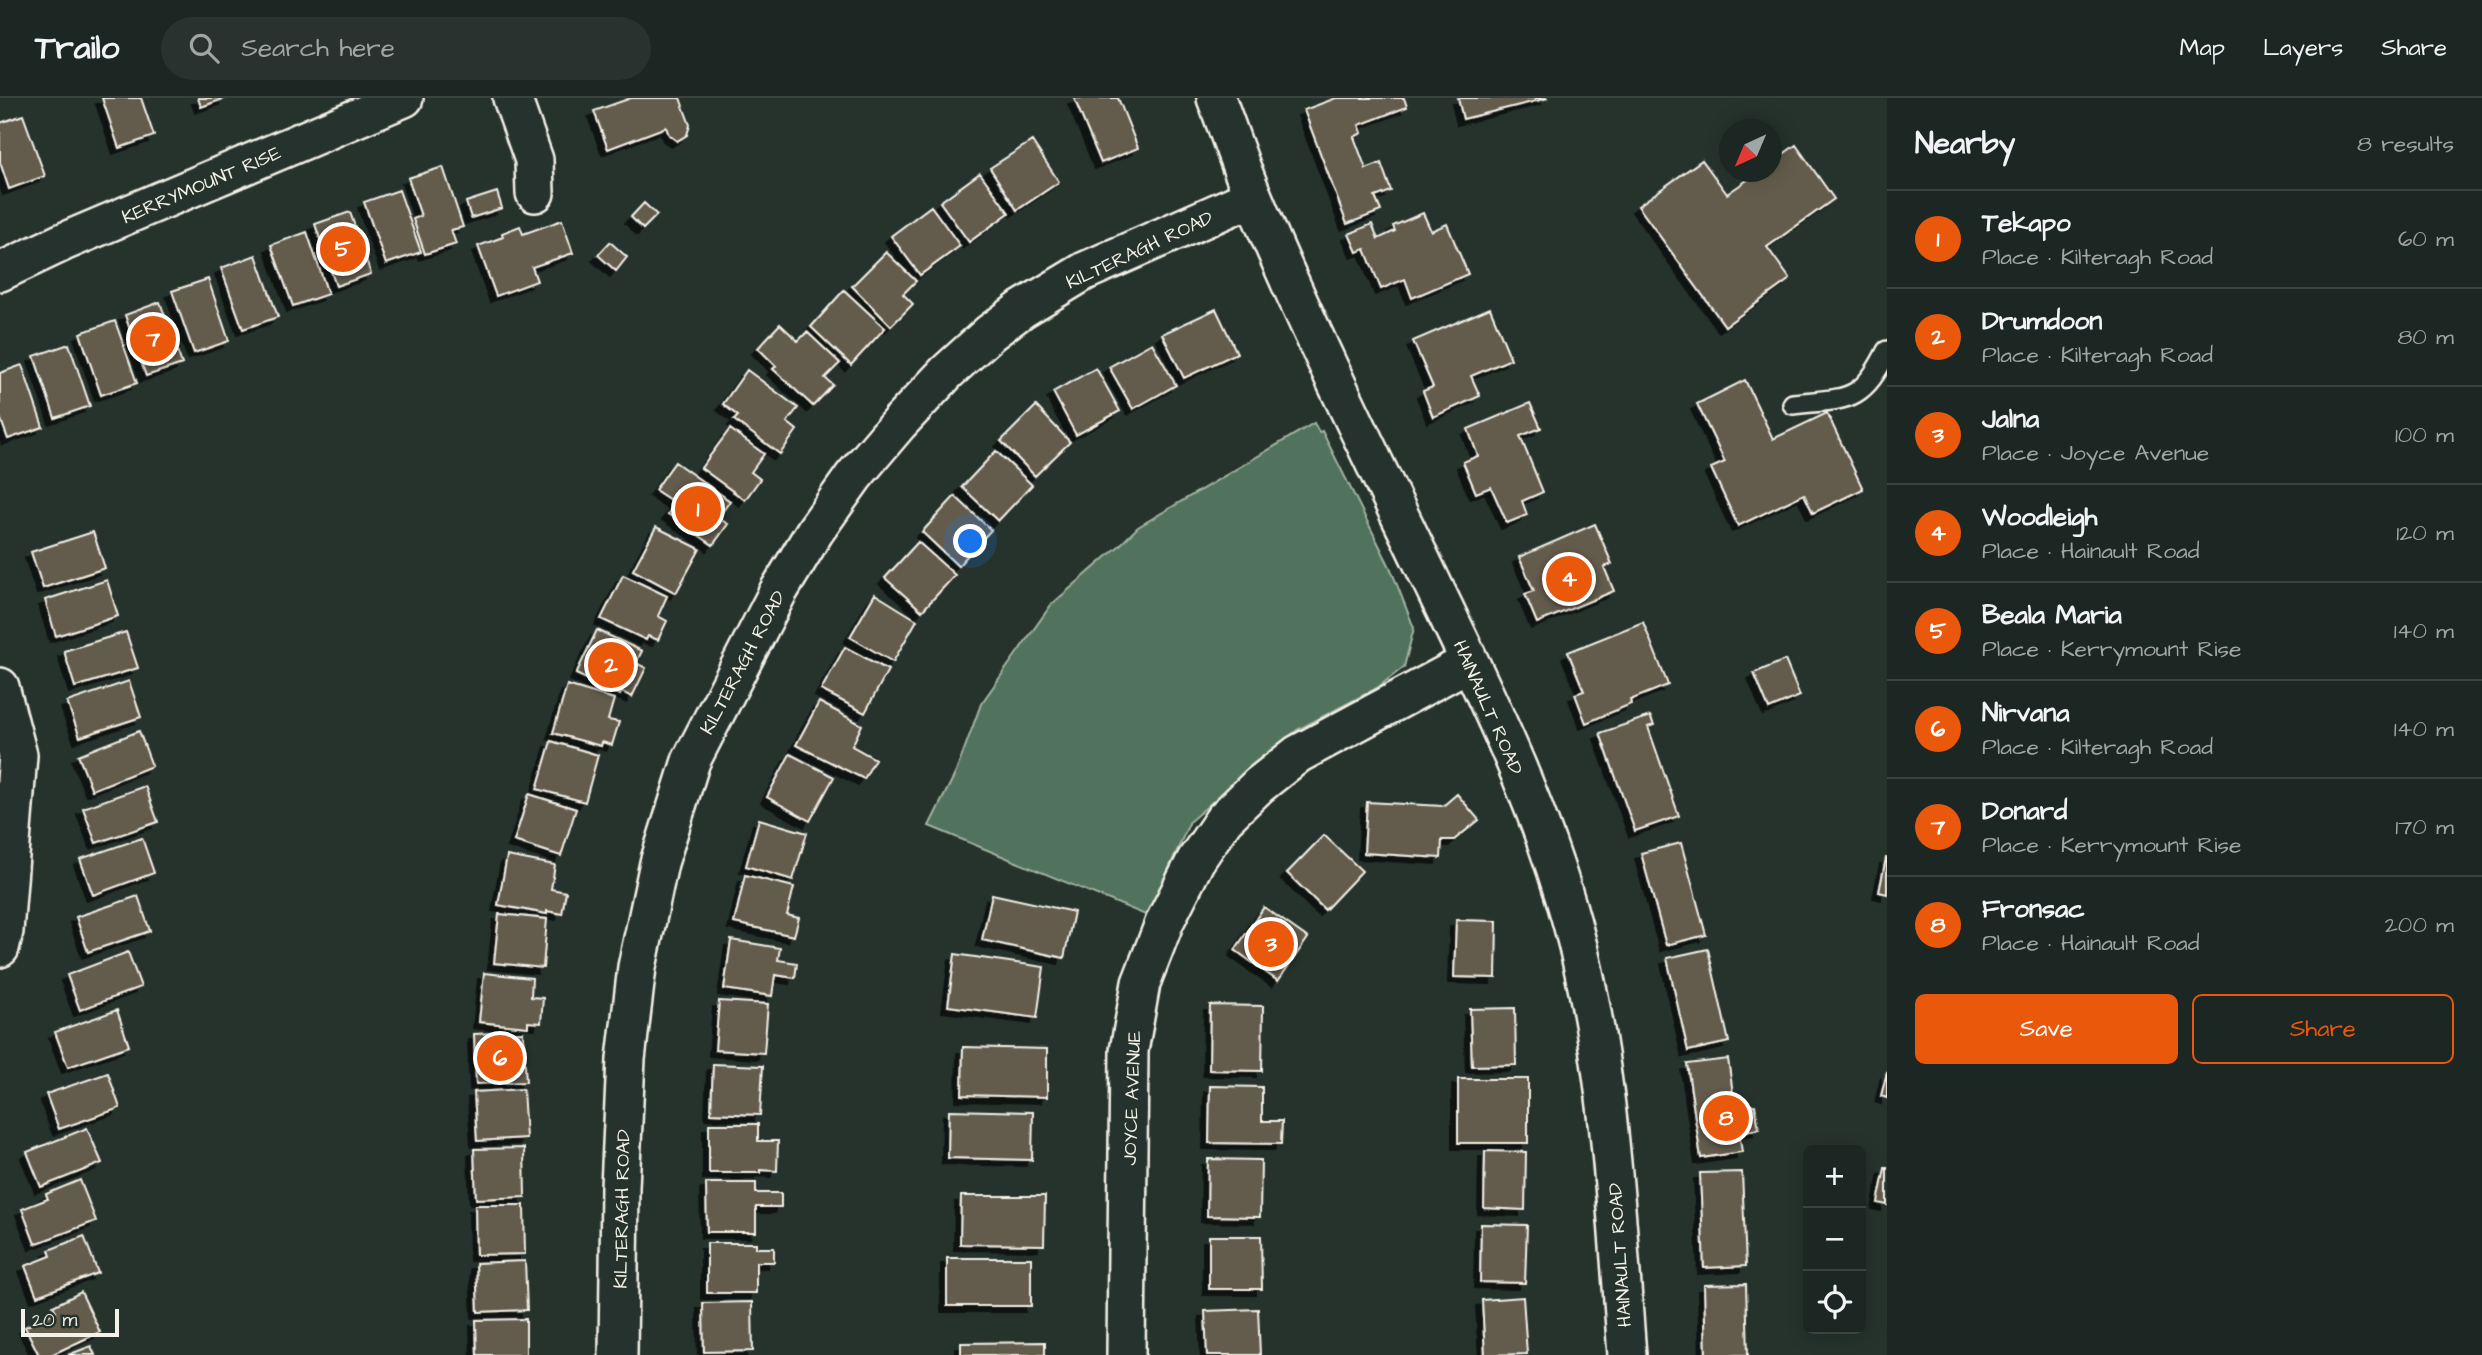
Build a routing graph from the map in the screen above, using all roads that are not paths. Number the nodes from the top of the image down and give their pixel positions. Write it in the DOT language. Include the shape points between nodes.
graph roads {
  1 [pos="404,98"];
  2 [pos="512,98"];
  3 [pos="1216,98"];
  4 [pos="536,193"];
  5 [pos="1253,197"];
  6 [pos="0,272"];
  7 [pos="1887,351"];
  8 [pos="1793,404"];
  9 [pos="1469,662"];
  10 [pos="0,687"];
  11 [pos="0,948"];
  12 [pos="618,1355"];
  13 [pos="1126,1355"];
  14 [pos="1627,1355"];
  1 -- 6 [label="street, KERRYMOUNT RISE"];
  2 -- 4 [label="street" via="534,160"];
  3 -- 5 [label="street, HAINAULT ROAD"];
  5 -- 9 [label="street, HAINAULT ROAD"];
  5 -- 12 [label="street, KILTERAGH ROAD" via="1085,271 990,333 947,372 860,467 780,587 691,761 659,863 645,928 626,1059"];
  7 -- 8 [label="lane" via="1874,377 1855,395"];
  9 -- 13 [label="street, JOYCE AVENUE" via="1298,754 1259,785 1224,820 1196,860 1165,921 1141,983 1129,1051"];
  9 -- 14 [label="street, HAINAULT ROAD" via="1531,802 1573,924 1600,1066"];
  10 -- 11 [label="street" via="18,755"];
}
